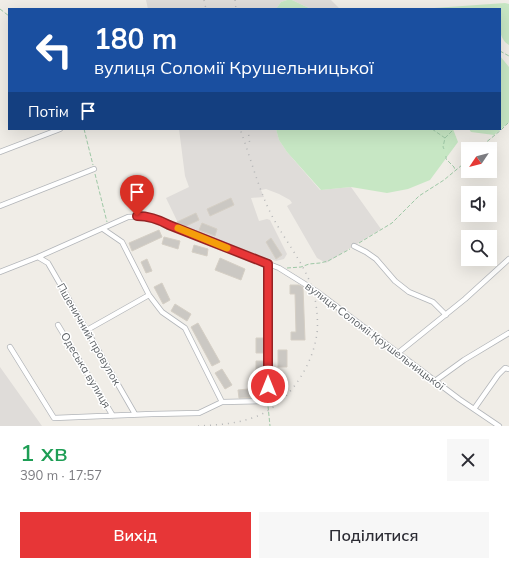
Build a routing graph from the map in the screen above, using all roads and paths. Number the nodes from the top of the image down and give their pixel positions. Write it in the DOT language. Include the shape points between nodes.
graph roads {
  1 [pos="0,9"];
  2 [pos="8,15"];
  3 [pos="509,122"];
  4 [pos="57,130"];
  5 [pos="84,130"];
  6 [pos="433,130"];
  7 [pos="453,130"];
  8 [pos="445,138"];
  9 [pos="486,142"];
  10 [pos="444,149"];
  11 [pos="0,152"];
  12 [pos="446,156"];
  13 [pos="461,166"];
  14 [pos="94,170"];
  15 [pos="455,171"];
  16 [pos="0,206"];
  17 [pos="108,227"];
  18 [pos="103,229"];
  19 [pos="354,246"];
  20 [pos="38,257"];
  21 [pos="509,260"];
  22 [pos="268,264"];
  23 [pos="279,268"];
  24 [pos="0,272"];
  25 [pos="149,295"];
  26 [pos="446,315"];
  27 [pos="58,325"];
  28 [pos="87,330"];
  29 [pos="509,333"];
  30 [pos="10,347"];
  31 [pos="398,353"];
  32 [pos="509,369"];
  33 [pos="434,381"];
  34 [pos="268,401"];
  35 [pos="222,402"];
  36 [pos="474,409"];
  37 [pos="135,414"];
  38 [pos="113,416"];
  39 [pos="270,426"];
  40 [pos="499,426"];
  1 -- 2 [label="path"];
  3 -- 9 [label="path"];
  4 -- 11 [label="street"];
  5 -- 14 [label="path"];
  6 -- 8 [label="path"];
  7 -- 8 [label="path"];
  8 -- 10 [label="path"];
  12 -- 15 [label="path"];
  13 -- 15 [label="path"];
  14 -- 16 [label="street"];
  14 -- 17 [label="path"];
  15 -- 19 [label="path" via="419,196 392,223"];
  17 -- 18 [label="street, вулиця Соломії Крушельницької"];
  17 -- 22 [label="street, вулиця Соломії Крушельницької" via="128,217 146,216"];
  18 -- 20 [label="street, вулиця Соломії Крушельницької"];
  18 -- 25 [label="street" via="122,242"];
  19 -- 23 [label="path" via="320,264"];
  19 -- 26 [label="street" via="376,259 409,292 434,302"];
  20 -- 24 [label="street, вулиця Соломії Крушельницької"];
  20 -- 28 [label="street, Пшеничний провулок" via="48,263"];
  21 -- 26 [label="street"];
  22 -- 23 [label="street, вулиця Соломії Крушельницької"];
  22 -- 34 [label="street"];
  23 -- 31 [label="street, вулиця Соломії Крушельницької" via="316,291"];
  25 -- 28 [label="street"];
  25 -- 35 [label="street" via="162,312 185,328"];
  26 -- 31 [label="street"];
  27 -- 38 [label="street, Одеська вулиця"];
  28 -- 37 [label="street, Пшеничний провулок"];
  29 -- 33 [label="street"];
  30 -- 38 [label="street, Одеська вулиця" via="54,418"];
  31 -- 33 [label="street, вулиця Соломії Крушельницької"];
  32 -- 36 [label="street" via="505,368 498,375"];
  33 -- 36 [label="street, вулиця Соломії Крушельницької"];
  34 -- 35 [label="street, Одеська вулиця"];
  34 -- 39 [label="path"];
  35 -- 37 [label="street, Одеська вулиця" via="199,413"];
  36 -- 40 [label="street, вулиця Соломії Крушельницької"];
  37 -- 38 [label="street, Одеська вулиця"];
}
